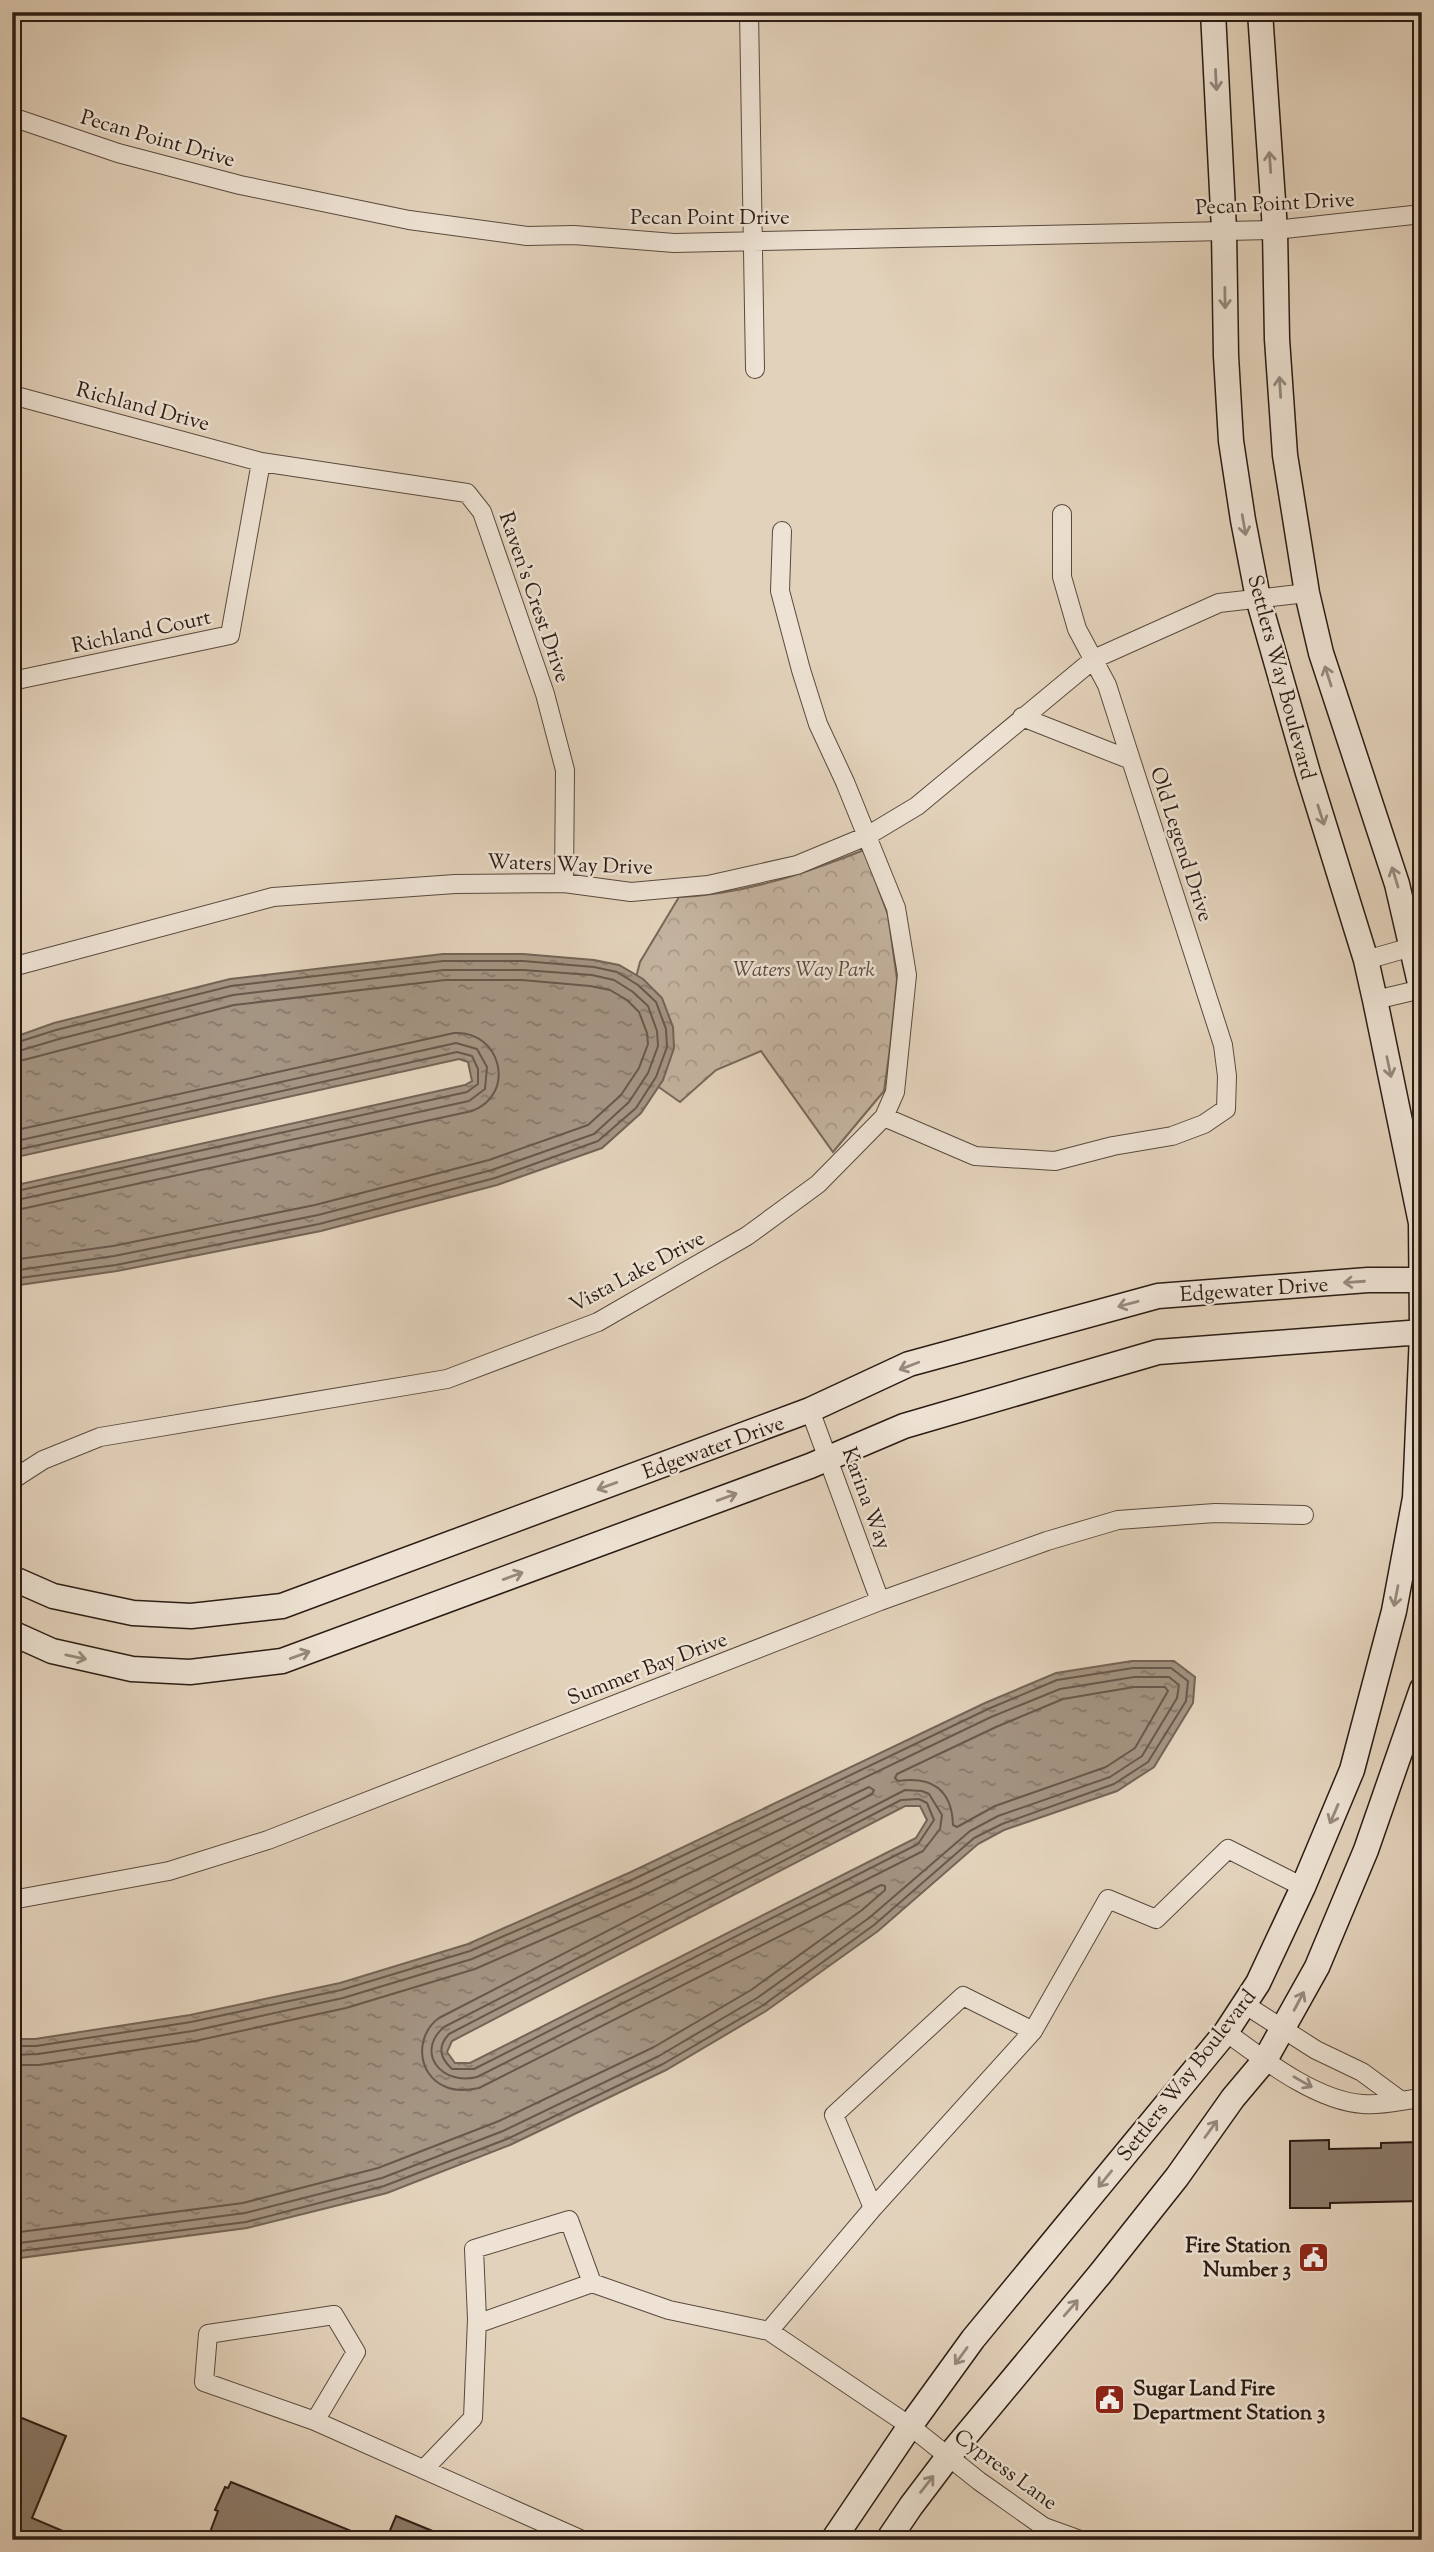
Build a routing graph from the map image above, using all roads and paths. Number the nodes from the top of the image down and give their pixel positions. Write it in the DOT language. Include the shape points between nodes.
graph roads {
  1 [pos="749,12"];
  2 [pos="1213,12"];
  3 [pos="1260,12"];
  4 [pos="12,117"];
  5 [pos="1422,214"];
  6 [pos="1224,230"];
  7 [pos="1275,230"];
  8 [pos="755,241"];
  9 [pos="755,369"];
  10 [pos="12,395"];
  11 [pos="261,462"];
  12 [pos="1062,514"];
  13 [pos="782,531"];
  14 [pos="1307,593"];
  15 [pos="1258,598"];
  16 [pos="1094,659"];
  17 [pos="12,681"];
  18 [pos="1022,717"];
  19 [pos="1131,761"];
  20 [pos="867,836"];
  21 [pos="564,883"];
  22 [pos="1416,946"];
  23 [pos="1366,960"];
  24 [pos="12,967"];
  25 [pos="1422,990"];
  26 [pos="1376,1000"];
  27 [pos="884,1117"];
  28 [pos="1421,1280"];
  29 [pos="1422,1332"];
  30 [pos="810,1410"];
  31 [pos="828,1458"];
  32 [pos="12,1480"];
  33 [pos="1304,1516"];
  34 [pos="12,1578"];
  35 [pos="880,1601"];
  36 [pos="12,1633"];
  37 [pos="1422,1689"];
  38 [pos="1303,1888"];
  39 [pos="12,1900"];
  40 [pos="1244,2004"];
  41 [pos="1283,2030"];
  42 [pos="1034,2032"];
  43 [pos="1226,2032"];
  44 [pos="1265,2060"];
  45 [pos="1421,2096"];
  46 [pos="1400,2100"];
  47 [pos="873,2208"];
  48 [pos="592,2283"];
  49 [pos="477,2319"];
  50 [pos="769,2331"];
  51 [pos="315,2421"];
  52 [pos="910,2426"];
  53 [pos="948,2456"];
  54 [pos="425,2468"];
  55 [pos="582,2540"];
  56 [pos="833,2540"];
  57 [pos="888,2540"];
  58 [pos="1080,2540"];
  1 -- 8 [label="street"];
  2 -- 6 [label="street, Settlers Way Boulevard, one-way"];
  7 -- 3 [label="street, Settlers Way Boulevard, one-way"];
  4 -- 8 [label="street, Pecan Point Drive" via="176,169 410,220 527,236 674,243"];
  5 -- 7 [label="street, Pecan Point Drive"];
  6 -- 7 [label="street, Pecan Point Drive"];
  6 -- 8 [label="street, Pecan Point Drive"];
  6 -- 15 [label="street, Settlers Way Boulevard, one-way" via="1231,442"];
  14 -- 7 [label="street, Settlers Way Boulevard, one-way" via="1285,455"];
  8 -- 9 [label="street"];
  10 -- 11 [label="street, Richland Drive"];
  11 -- 17 [label="street, Richland Court" via="230,635"];
  11 -- 21 [label="street, Raven's Crest Drive" via="467,493 482,512 545,694 565,770"];
  12 -- 16 [label="street" via="1062,577 1077,629"];
  13 -- 20 [label="street, Vista Lake Drive" via="780,591 801,670 818,724"];
  14 -- 15 [label="street, Waters Way Drive"];
  22 -- 14 [label="street, Settlers Way Boulevard, one-way" via="1321,653"];
  15 -- 16 [label="street, Waters Way Drive" via="1219,603"];
  15 -- 23 [label="street, Settlers Way Boulevard, one-way"];
  16 -- 18 [label="street, Waters Way Drive"];
  16 -- 19 [label="street"];
  18 -- 19 [label="street, Old Legend Drive"];
  18 -- 20 [label="street, Waters Way Drive" via="917,806"];
  19 -- 27 [label="street, Old Legend Drive" via="1223,1045 1226,1109 1204,1125 1172,1136 1055,1161 975,1156"];
  20 -- 21 [label="street, Waters Way Drive" via="797,865 708,886 631,892"];
  20 -- 27 [label="street, Vista Lake Drive" via="896,908 907,975 895,1093"];
  21 -- 24 [label="street, Waters Way Drive" via="455,884 272,897"];
  22 -- 23 [label="street"];
  22 -- 25 [label="street, Settlers Way Boulevard"];
  23 -- 26 [label="street, Settlers Way Boulevard"];
  25 -- 26 [label="street"];
  26 -- 28 [label="street, Settlers Way Boulevard, one-way" via="1421,1223"];
  27 -- 32 [label="street, Vista Lake Drive" via="818,1184 747,1236 598,1322 447,1379 100,1437 43,1460"];
  28 -- 29 [label="street, Settlers Way Boulevard"];
  28 -- 30 [label="street, Edgewater Drive, one-way" via="1158,1296 909,1364"];
  29 -- 31 [label="street" via="1158,1352 904,1426"];
  29 -- 38 [label="street, Settlers Way Boulevard, one-way" via="1415,1498 1394,1612 1352,1770"];
  30 -- 31 [label="street, Karina Way"];
  30 -- 34 [label="street, Edgewater Drive, one-way" via="282,1606 191,1616 133,1614 52,1596"];
  31 -- 35 [label="street, Karina Way"];
  36 -- 31 [label="street, one-way" via="52,1651 132,1669 190,1672 282,1661"];
  33 -- 35 [label="street, Summer Bay Drive" via="1215,1513 1118,1520"];
  35 -- 39 [label="street, Summer Bay Drive" via="268,1840 169,1871"];
  41 -- 37 [label="street, one-way" via="1317,1968 1366,1850"];
  38 -- 40 [label="street, Settlers Way Boulevard"];
  38 -- 42 [label="street" via="1228,1849 1156,1919 1108,1899"];
  40 -- 41 [label="street"];
  40 -- 43 [label="street, Settlers Way Boulevard"];
  41 -- 44 [label="street"];
  41 -- 46 [label="street" via="1362,2072"];
  42 -- 47 [label="street"];
  42 -- 47 [label="street" via="963,1996 834,2115"];
  43 -- 44 [label="street"];
  43 -- 52 [label="street, Settlers Way Boulevard, one-way" via="973,2340"];
  44 -- 46 [label="street, one-way" via="1340,2102 1380,2105"];
  53 -- 44 [label="street, one-way" via="1117,2253"];
  45 -- 46 [label="street"];
  47 -- 50 [label="street"];
  48 -- 49 [label="street" via="485,2322"];
  48 -- 49 [label="street" via="569,2221 474,2249"];
  48 -- 50 [label="street" via="669,2310"];
  49 -- 54 [label="street" via="473,2417"];
  50 -- 52 [label="street, Cypress Lane"];
  51 -- 51 [label="street" via="356,2352 334,2315 208,2334 204,2382"];
  51 -- 54 [label="street"];
  52 -- 53 [label="street, Cypress Lane"];
  52 -- 56 [label="street, Settlers Way Boulevard"];
  57 -- 53 [label="street, one-way"];
  53 -- 58 [label="street, Cypress Lane" via="1044,2526"];
  54 -- 55 [label="street"];
}
